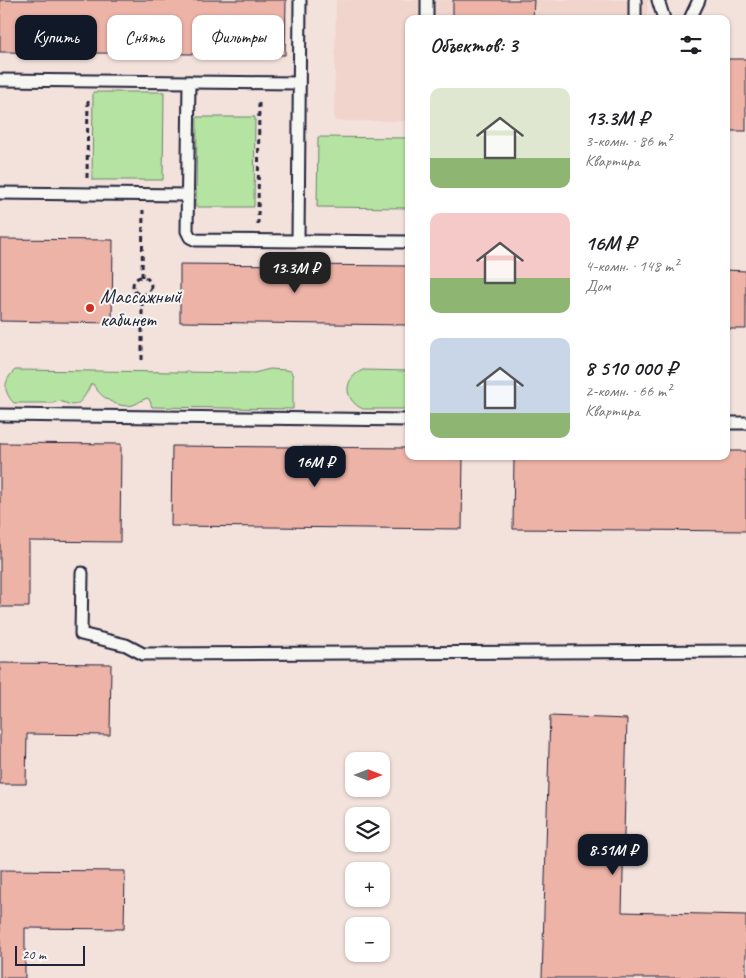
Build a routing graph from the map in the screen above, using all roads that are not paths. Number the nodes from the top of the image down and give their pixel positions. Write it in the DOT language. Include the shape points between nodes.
graph roads {
  1 [pos="300,0"];
  2 [pos="427,0"];
  3 [pos="636,0"];
  4 [pos="658,0"];
  5 [pos="699,0"];
  6 [pos="427,15"];
  7 [pos="635,15"];
  8 [pos="663,15"];
  9 [pos="692,15"];
  10 [pos="0,80"];
  11 [pos="189,82"];
  12 [pos="299,83"];
  13 [pos="0,193"];
  14 [pos="188,195"];
  15 [pos="298,241"];
  16 [pos="405,242"];
  17 [pos="0,415"];
  18 [pos="405,420"];
  19 [pos="730,423"];
  20 [pos="746,423"];
  21 [pos="82,573"];
  22 [pos="746,650"];
  1 -- 12 [label="lane"];
  2 -- 6 [label="lane"];
  3 -- 7 [label="lane"];
  4 -- 8 [label="lane"];
  5 -- 9 [label="lane"];
  10 -- 11 [label="lane"];
  11 -- 12 [label="lane"];
  11 -- 14 [label="lane"];
  12 -- 15 [label="lane"];
  13 -- 14 [label="lane"];
  14 -- 15 [label="lane" via="188,231 196,240"];
  15 -- 16 [label="lane"];
  17 -- 18 [label="lane"];
  19 -- 20 [label="lane"];
  21 -- 22 [label="lane" via="81,634 126,645 143,654"];
}
